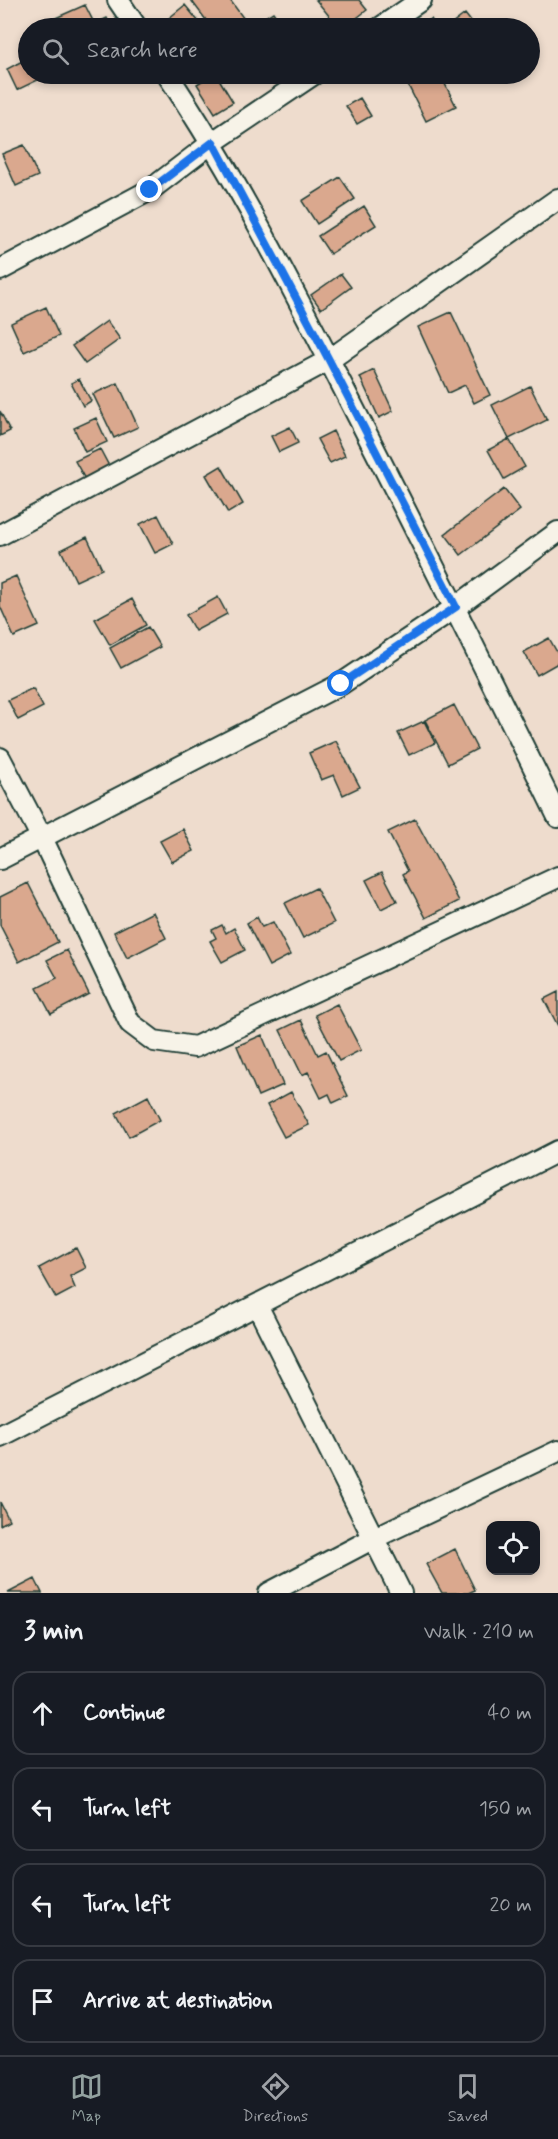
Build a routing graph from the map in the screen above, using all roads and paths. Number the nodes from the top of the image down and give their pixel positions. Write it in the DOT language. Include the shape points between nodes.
graph roads {
  1 [pos="118,0"];
  2 [pos="422,0"];
  3 [pos="130,18"];
  4 [pos="395,18"];
  5 [pos="174,84"];
  6 [pos="299,84"];
  7 [pos="213,142"];
  8 [pos="558,199"];
  9 [pos="0,270"];
  10 [pos="329,360"];
  11 [pos="558,532"];
  12 [pos="0,535"];
  13 [pos="456,607"];
  14 [pos="0,758"];
  15 [pos="558,817"];
  16 [pos="42,838"];
  17 [pos="0,860"];
  18 [pos="558,878"];
  19 [pos="558,1151"];
  20 [pos="258,1305"];
  21 [pos="0,1436"];
  22 [pos="558,1451"];
  23 [pos="374,1538"];
  24 [pos="269,1593"];
  25 [pos="401,1593"];
  1 -- 3 [label="street"];
  2 -- 4 [label="street"];
  5 -- 7 [label="street"];
  6 -- 7 [label="street"];
  7 -- 9 [label="street" via="150,190"];
  7 -- 10 [label="street"];
  8 -- 10 [label="street"];
  10 -- 12 [label="street"];
  10 -- 13 [label="street"];
  11 -- 13 [label="street"];
  13 -- 15 [label="street"];
  13 -- 16 [label="street" via="341,684"];
  14 -- 16 [label="street"];
  16 -- 17 [label="street"];
  16 -- 18 [label="street" via="130,1023 154,1041 195,1047"];
  19 -- 20 [label="street"];
  20 -- 21 [label="street"];
  20 -- 23 [label="street"];
  22 -- 23 [label="street"];
  23 -- 24 [label="street"];
  23 -- 25 [label="street"];
}
